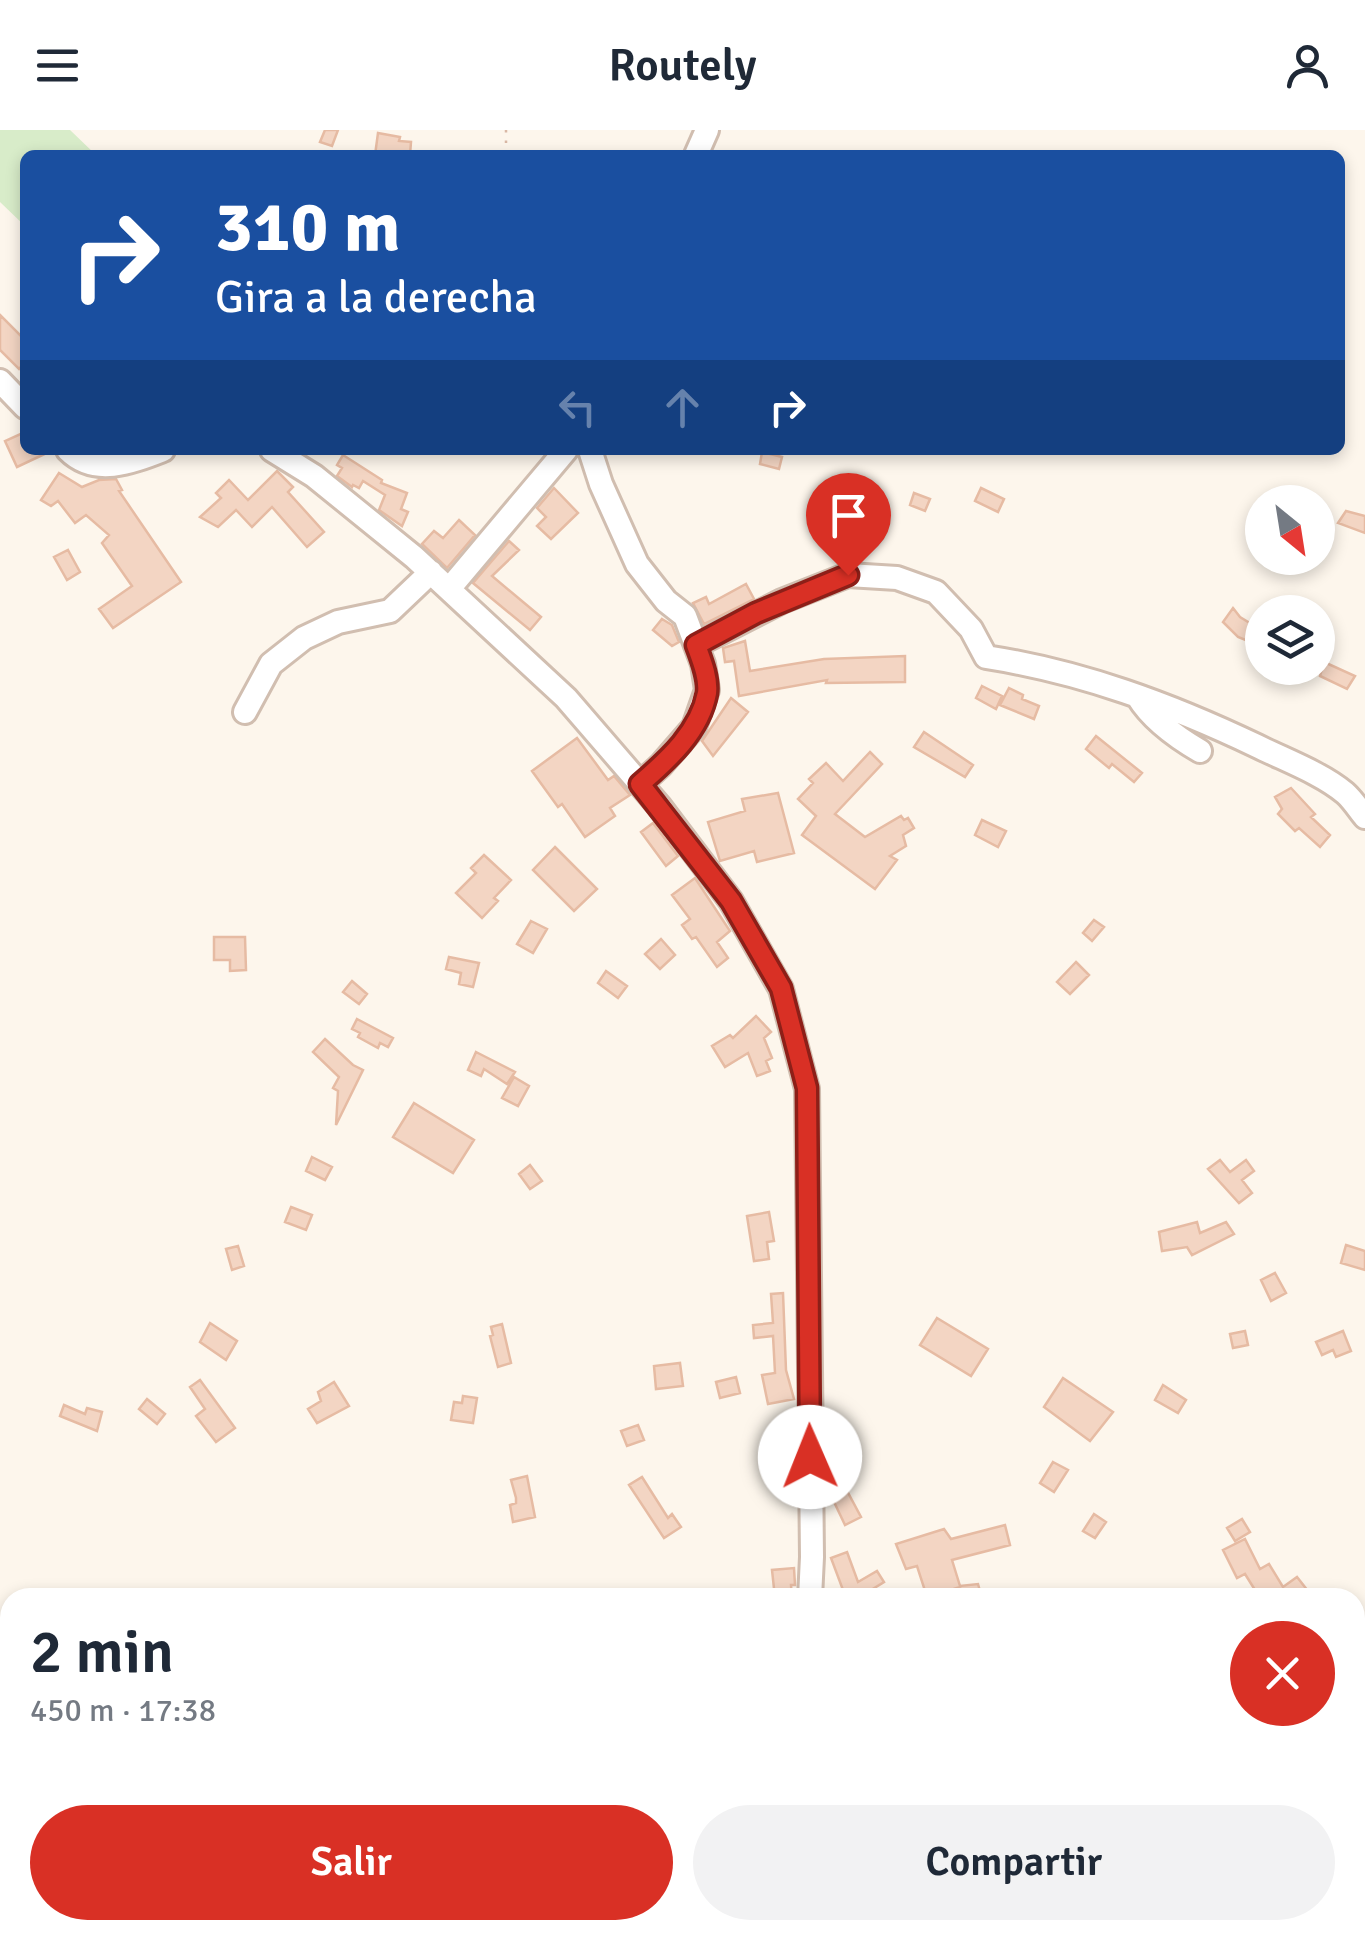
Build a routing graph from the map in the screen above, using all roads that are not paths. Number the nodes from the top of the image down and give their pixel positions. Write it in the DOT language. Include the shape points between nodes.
graph roads {
  1 [pos="0,380"];
  2 [pos="20,401"];
  3 [pos="76,455"];
  4 [pos="150,455"];
  5 [pos="280,455"];
  6 [pos="562,455"];
  7 [pos="592,455"];
  8 [pos="431,572"];
  9 [pos="449,589"];
  10 [pos="696,645"];
  11 [pos="1136,694"];
  12 [pos="246,712"];
  13 [pos="1200,751"];
  14 [pos="640,784"];
  15 [pos="1365,817"];
  16 [pos="810,1588"];
  1 -- 2 [label="street"];
  3 -- 4 [label="street" via="94,466"];
  5 -- 8 [label="street"];
  6 -- 9 [label="street"];
  7 -- 10 [label="street" via="638,564 685,616"];
  8 -- 9 [label="street"];
  8 -- 12 [label="street" via="390,611 338,622 304,638 271,664"];
  9 -- 14 [label="street" via="566,698"];
  10 -- 11 [label="street" via="848,575 897,578 936,592 971,629 986,657 1045,666"];
  10 -- 14 [label="street" via="708,690 694,727"];
  11 -- 13 [label="street" via="1163,726"];
  11 -- 15 [label="street" via="1287,760 1346,794"];
  14 -- 16 [label="street" via="731,901 781,988 807,1088"];
}
